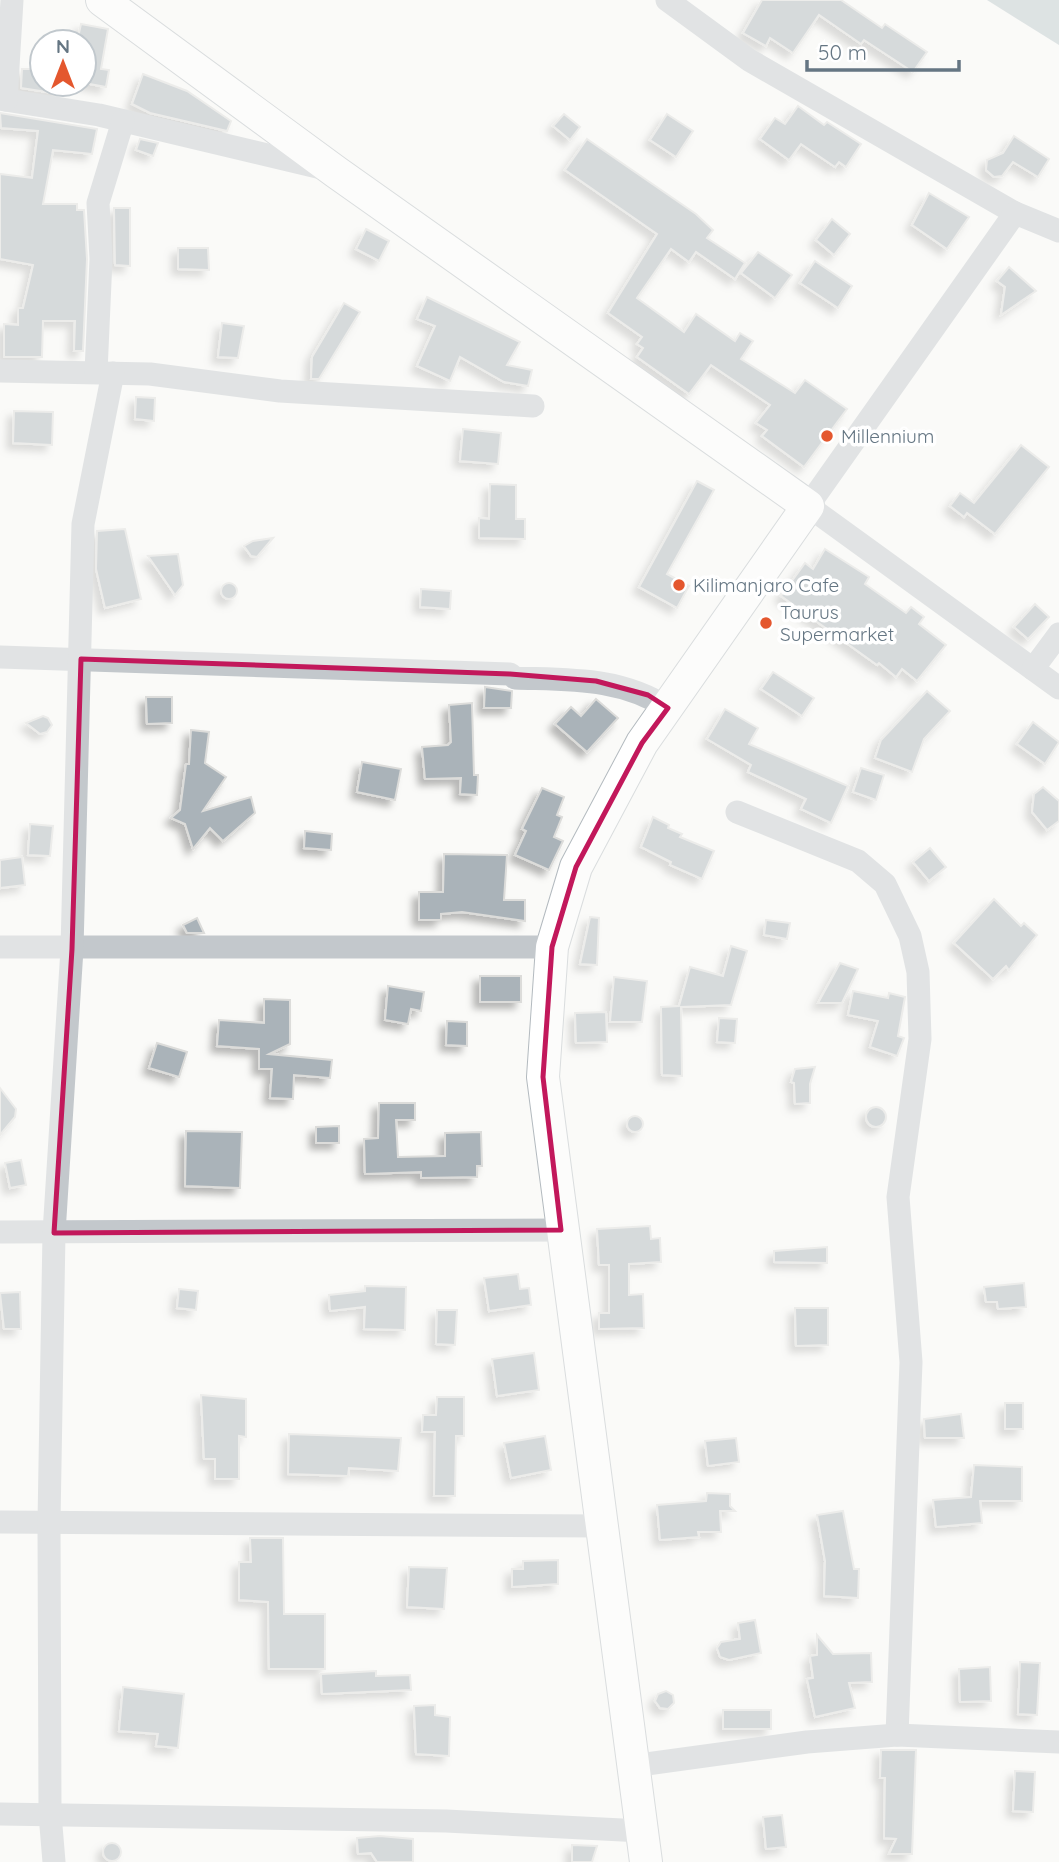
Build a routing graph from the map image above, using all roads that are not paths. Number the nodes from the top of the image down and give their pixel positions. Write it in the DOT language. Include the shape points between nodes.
graph roads {
  1 [pos="12,0"];
  2 [pos="102,0"];
  3 [pos="667,0"];
  4 [pos="3,99"];
  5 [pos="123,121"];
  6 [pos="336,172"];
  7 [pos="1016,213"];
  8 [pos="1059,231"];
  9 [pos="0,371"];
  10 [pos="104,372"];
  11 [pos="533,406"];
  12 [pos="808,506"];
  13 [pos="1059,634"];
  14 [pos="0,657"];
  15 [pos="81,659"];
  16 [pos="1032,669"];
  17 [pos="1059,688"];
  18 [pos="668,708"];
  19 [pos="737,812"];
  20 [pos="0,947"];
  21 [pos="552,947"];
  22 [pos="72,948"];
  23 [pos="561,1230"];
  24 [pos="0,1232"];
  25 [pos="54,1233"];
  26 [pos="0,1522"];
  27 [pos="49,1522"];
  28 [pos="601,1526"];
  29 [pos="897,1735"];
  30 [pos="1059,1742"];
  31 [pos="632,1766"];
  32 [pos="0,1814"];
  33 [pos="50,1814"];
  34 [pos="642,1831"];
  35 [pos="54,1862"];
  36 [pos="646,1862"];
  1 -- 4 [label="street"];
  2 -- 6 [label="main road"];
  3 -- 7 [label="street" via="749,60"];
  4 -- 5 [label="street"];
  5 -- 6 [label="street"];
  5 -- 10 [label="street" via="98,203"];
  6 -- 12 [label="main road"];
  7 -- 8 [label="street"];
  7 -- 12 [label="street"];
  9 -- 10 [label="street"];
  10 -- 11 [label="street" via="319,395"];
  10 -- 15 [label="street" via="83,524"];
  12 -- 16 [label="street"];
  12 -- 18 [label="main road"];
  13 -- 16 [label="street"];
  14 -- 15 [label="street"];
  15 -- 18 [label="street" via="596,681 624,686"];
  15 -- 22 [label="street"];
  16 -- 17 [label="street"];
  18 -- 21 [label="main road" via="642,743 576,867"];
  19 -- 29 [label="street" via="858,861 874,872 885,884 910,936 918,972 920,1039 898,1197 911,1362"];
  20 -- 22 [label="street"];
  21 -- 22 [label="street"];
  21 -- 23 [label="main road" via="543,1077"];
  22 -- 25 [label="street"];
  23 -- 25 [label="street"];
  23 -- 28 [label="main road"];
  24 -- 25 [label="street"];
  25 -- 27 [label="street"];
  26 -- 27 [label="street"];
  27 -- 28 [label="street"];
  27 -- 33 [label="street"];
  28 -- 31 [label="main road"];
  29 -- 30 [label="street"];
  29 -- 31 [label="street" via="807,1742"];
  31 -- 34 [label="main road"];
  32 -- 33 [label="street"];
  33 -- 34 [label="street" via="446,1821"];
  33 -- 35 [label="street"];
  34 -- 36 [label="main road"];
}
